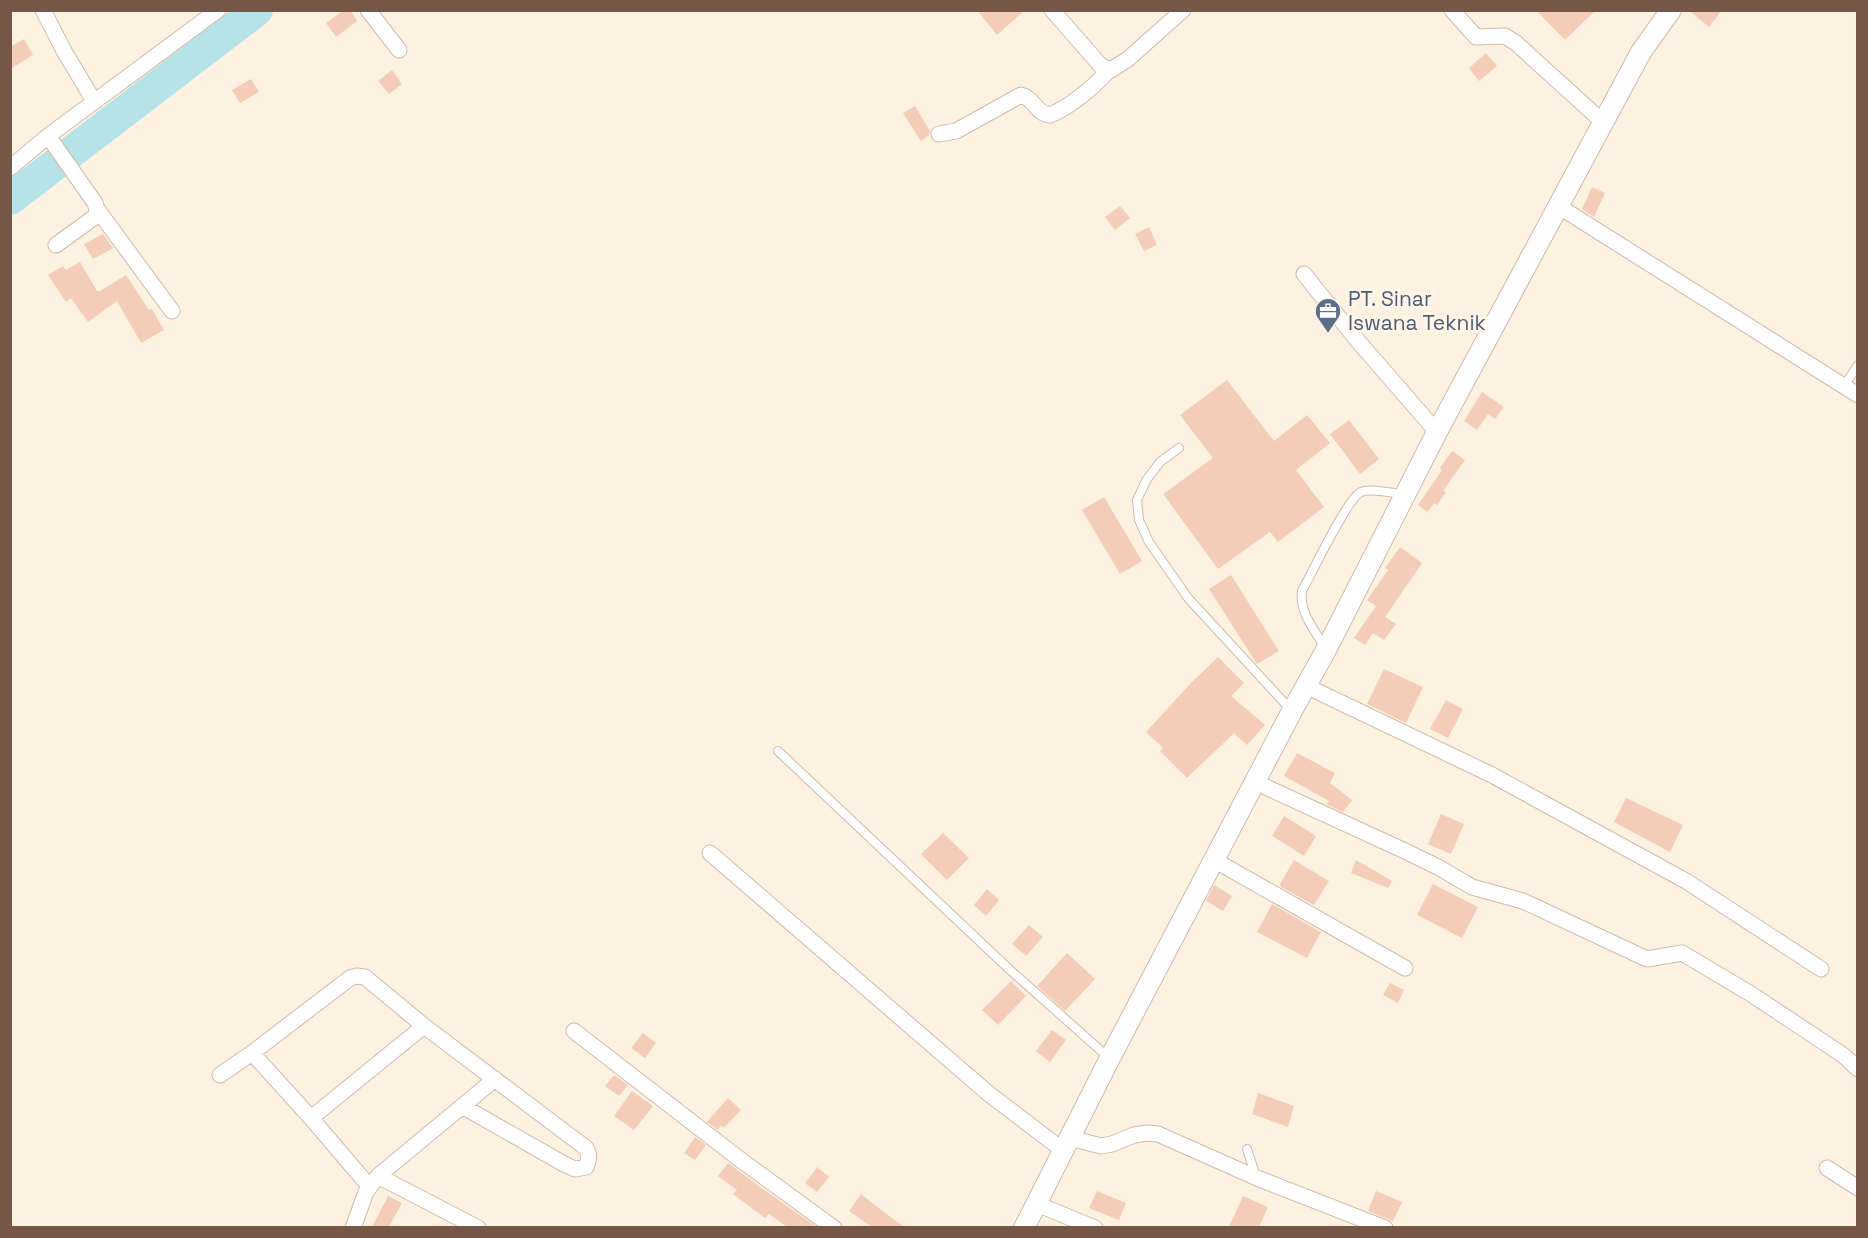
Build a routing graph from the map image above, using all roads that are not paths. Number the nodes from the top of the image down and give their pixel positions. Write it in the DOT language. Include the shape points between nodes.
graph roads {
  1 [pos="43,10"];
  2 [pos="218,10"];
  3 [pos="368,10"];
  4 [pos="1052,10"];
  5 [pos="1183,10"];
  6 [pos="1452,10"];
  7 [pos="1671,10"];
  8 [pos="399,50"];
  9 [pos="1109,70"];
  10 [pos="94,101"];
  11 [pos="1604,123"];
  12 [pos="939,134"];
  13 [pos="48,136"];
  14 [pos="10,168"];
  15 [pos="1558,206"];
  16 [pos="97,209"];
  17 [pos="56,245"];
  18 [pos="1304,274"];
  19 [pos="172,311"];
  20 [pos="1857,365"];
  21 [pos="1851,391"];
  22 [pos="1437,432"];
  23 [pos="1179,447"];
  24 [pos="1406,495"];
  25 [pos="1326,650"];
  26 [pos="1306,686"];
  27 [pos="1292,711"];
  28 [pos="778,751"];
  29 [pos="1255,782"];
  30 [pos="710,853"];
  31 [pos="1214,860"];
  32 [pos="1405,968"];
  33 [pos="1821,969"];
  34 [pos="424,1026"];
  35 [pos="574,1031"];
  36 [pos="252,1053"];
  37 [pos="1110,1058"];
  38 [pos="1857,1069"];
  39 [pos="219,1075"];
  40 [pos="495,1079"];
  41 [pos="462,1106"];
  42 [pos="311,1118"];
  43 [pos="1067,1144"];
  44 [pos="1247,1149"];
  45 [pos="1827,1168"];
  46 [pos="1257,1178"];
  47 [pos="374,1181"];
  48 [pos="1857,1188"];
  49 [pos="1037,1204"];
  50 [pos="353,1227"];
  51 [pos="478,1227"];
  52 [pos="834,1227"];
  53 [pos="1024,1227"];
  54 [pos="1095,1227"];
  55 [pos="1385,1227"];
  1 -- 10 [label="street"];
  2 -- 10 [label="street"];
  3 -- 8 [label="street"];
  4 -- 9 [label="street" via="1101,66"];
  5 -- 9 [label="street" via="1128,59"];
  6 -- 11 [label="street" via="1476,37 1505,36 1516,43"];
  7 -- 11 [label="street" via="1641,52"];
  9 -- 12 [label="street" via="1050,115 1041,113 1029,98 1021,95 956,131"];
  10 -- 13 [label="street"];
  11 -- 15 [label="street"];
  13 -- 14 [label="street"];
  13 -- 16 [label="street"];
  15 -- 21 [label="street"];
  15 -- 22 [label="street"];
  16 -- 17 [label="street" via="96,216"];
  16 -- 19 [label="street"];
  18 -- 22 [label="street"];
  20 -- 21 [label="lane"];
  22 -- 24 [label="street"];
  23 -- 27 [label="lane" via="1147,479 1137,500 1138,520 1188,598"];
  24 -- 25 [label="street"];
  24 -- 25 [label="lane" via="1363,490 1356,494 1302,591 1304,612"];
  25 -- 26 [label="street"];
  26 -- 27 [label="street"];
  26 -- 33 [label="street" via="1492,775 1686,881"];
  27 -- 29 [label="street"];
  28 -- 37 [label="lane" via="1009,969"];
  29 -- 31 [label="street"];
  29 -- 38 [label="street" via="1438,867 1472,888 1523,902 1647,959 1682,953 1843,1055"];
  30 -- 43 [label="street" via="989,1094"];
  31 -- 32 [label="street"];
  31 -- 37 [label="street"];
  34 -- 36 [label="street" via="365,977 357,976"];
  34 -- 40 [label="street"];
  34 -- 42 [label="street"];
  35 -- 52 [label="street"];
  36 -- 39 [label="street"];
  36 -- 42 [label="street"];
  37 -- 43 [label="street"];
  40 -- 41 [label="street"];
  40 -- 41 [label="street" via="586,1148 586,1167 575,1169 564,1164"];
  41 -- 47 [label="street"];
  42 -- 47 [label="street"];
  43 -- 46 [label="street" via="1101,1146 1134,1135 1158,1134"];
  43 -- 49 [label="street"];
  44 -- 46 [label="lane"];
  45 -- 48 [label="street"];
  46 -- 55 [label="street"];
  47 -- 50 [label="street"];
  47 -- 51 [label="street"];
  49 -- 53 [label="street"];
  49 -- 54 [label="street"];
}
